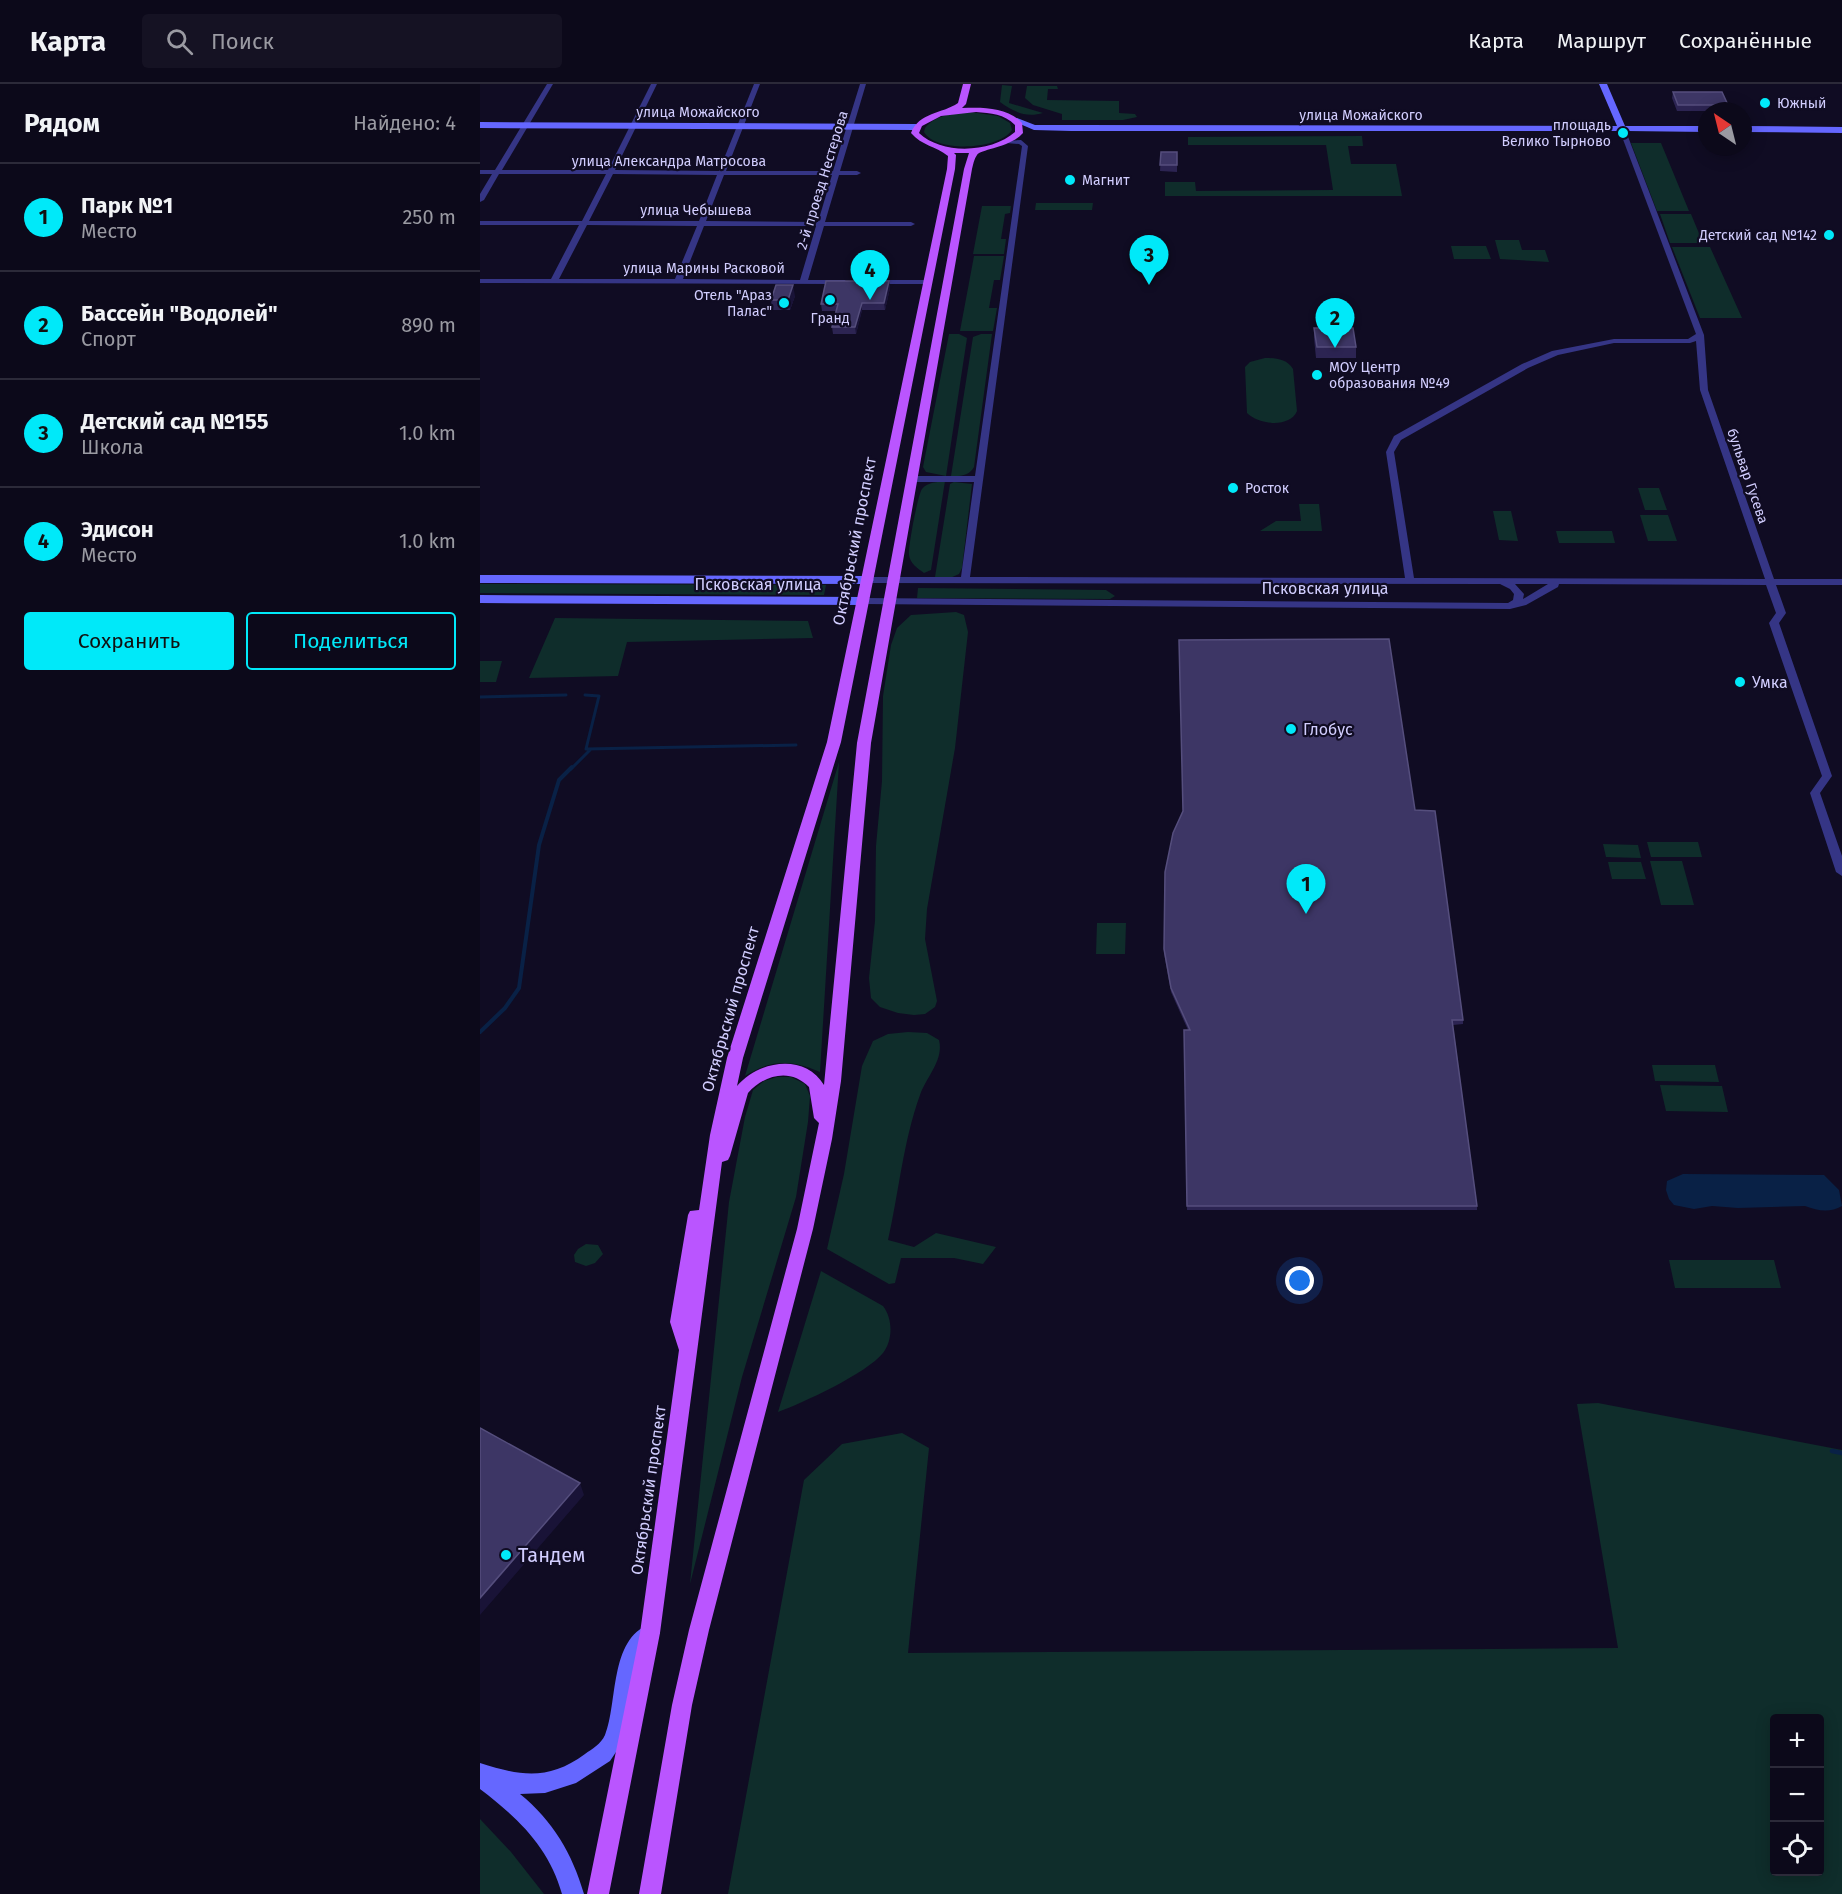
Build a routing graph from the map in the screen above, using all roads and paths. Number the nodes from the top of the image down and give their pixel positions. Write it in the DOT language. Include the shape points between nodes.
graph roads {
  1 [pos="550,84"];
  2 [pos="654,84"];
  3 [pos="757,84"];
  4 [pos="863,84"];
  5 [pos="967,84"];
  6 [pos="1603,84"];
  7 [pos="974,101"];
  8 [pos="981,110"];
  9 [pos="952,111"];
  10 [pos="1017,121"];
  11 [pos="480,125"];
  12 [pos="526,125"];
  13 [pos="633,125"];
  14 [pos="741,126"];
  15 [pos="851,126"];
  16 [pos="916,127"];
  17 [pos="1698,129"];
  18 [pos="1752,129"];
  19 [pos="1622,131"];
  20 [pos="1842,132"];
  21 [pos="1698,134"];
  22 [pos="1752,134"];
  23 [pos="1016,137"];
  24 [pos="1008,142"];
  25 [pos="945,149"];
  26 [pos="978,149"];
  27 [pos="480,172"];
  28 [pos="497,172"];
  29 [pos="611,172"];
  30 [pos="722,173"];
  31 [pos="836,173"];
  32 [pos="857,173"];
  33 [pos="480,200"];
  34 [pos="480,223"];
  35 [pos="585,223"];
  36 [pos="702,224"];
  37 [pos="822,224"];
  38 [pos="911,224"];
  39 [pos="480,281"];
  40 [pos="554,281"];
  41 [pos="678,282"];
  42 [pos="803,282"];
  43 [pos="854,282"];
  44 [pos="866,282"];
  45 [pos="928,282"];
  46 [pos="1700,335"];
  47 [pos="911,479"];
  48 [pos="980,479"];
  49 [pos="480,579"];
  50 [pos="868,580"];
  51 [pos="893,580"];
  52 [pos="965,580"];
  53 [pos="1103,581"];
  54 [pos="1144,581"];
  55 [pos="1410,582"];
  56 [pos="1499,582"];
  57 [pos="1566,582"];
  58 [pos="1771,582"];
  59 [pos="1842,582"];
  60 [pos="480,599"];
  61 [pos="863,601"];
  62 [pos="889,601"];
  63 [pos="1108,603"];
  64 [pos="1140,603"];
  65 [pos="1510,606"];
  66 [pos="1842,872"];
  67 [pos="824,1139"];
  68 [pos="712,1170"];
  69 [pos="650,1633"];
  70 [pos="480,1774"];
  71 [pos="573,1894"];
  72 [pos="598,1894"];
  73 [pos="650,1894"];
  1 -- 12 [label="street"];
  2 -- 13 [label="street"];
  3 -- 14 [label="street"];
  4 -- 15 [label="street, 2-й проезд Нестерова"];
  5 -- 9 [label="main road" via="963,102"];
  6 -- 19 [label="main road, бульвар Гусева"];
  7 -- 8 [label="main road"];
  8 -- 9 [label="main road"];
  8 -- 10 [label="main road"];
  9 -- 16 [label="main road" via="931,116"];
  10 -- 19 [label="main road, улица Можайского" via="1042,128"];
  10 -- 23 [label="main road" via="1020,129"];
  11 -- 12 [label="main road, улица Можайского"];
  12 -- 13 [label="main road, улица Можайского"];
  12 -- 28 [label="street"];
  13 -- 14 [label="main road, улица Можайского"];
  13 -- 29 [label="street"];
  14 -- 15 [label="main road, улица Можайского"];
  14 -- 30 [label="street"];
  15 -- 16 [label="main road, улица Можайского"];
  15 -- 31 [label="street, 2-й проезд Нестерова"];
  16 -- 25 [label="main road" via="915,133 922,141"];
  17 -- 19 [label="main road, улица Можайского"];
  18 -- 20 [label="main road"];
  19 -- 21 [label="main road, улица Можайского"];
  19 -- 23 [label="main road, улица Можайского" via="1061,132"];
  19 -- 46 [label="street, бульвар Гусева"];
  20 -- 22 [label="main road"];
  23 -- 24 [label="main road"];
  24 -- 26 [label="main road"];
  24 -- 48 [label="street" via="1024,144 1025,154"];
  25 -- 26 [label="main road"];
  25 -- 45 [label="main road, Октябрьский проспект" via="952,156 951,169"];
  26 -- 47 [label="main road" via="972,154 968,169"];
  27 -- 28 [label="street, улица Александра Матросова"];
  28 -- 29 [label="street, улица Александра Матросова"];
  28 -- 33 [label="street"];
  29 -- 30 [label="street, улица Александра Матросова"];
  29 -- 35 [label="street"];
  30 -- 31 [label="street, улица Александра Матросова"];
  30 -- 36 [label="street"];
  31 -- 32 [label="street, улица Александра Матросова"];
  31 -- 37 [label="street, 2-й проезд Нестерова"];
  34 -- 35 [label="street, улица Чебышева"];
  35 -- 36 [label="street, улица Чебышева"];
  35 -- 40 [label="street"];
  36 -- 37 [label="street, улица Чебышева"];
  36 -- 41 [label="street"];
  37 -- 38 [label="street, улица Чебышева"];
  37 -- 42 [label="street, 2-й проезд Нестерова"];
  39 -- 40 [label="street, улица Марины Расковой"];
  40 -- 41 [label="street, улица Марины Расковой"];
  41 -- 42 [label="street, улица Марины Расковой"];
  42 -- 43 [label="street, улица Марины Расковой"];
  44 -- 45 [label="street"];
  45 -- 50 [label="main road, Октябрьский проспект"];
  46 -- 55 [label="street" via="1687,342 1614,341 1556,353 1530,363 1396,438 1390,452"];
  46 -- 58 [label="street, бульвар Гусева" via="1704,390"];
  47 -- 48 [label="street"];
  47 -- 51 [label="main road"];
  48 -- 52 [label="street"];
  49 -- 50 [label="main road, Псковская улица"];
  50 -- 51 [label="street, Псковская улица"];
  50 -- 61 [label="main road, Октябрьский проспект"];
  51 -- 52 [label="street, Псковская улица"];
  51 -- 62 [label="main road"];
  52 -- 53 [label="street, Псковская улица"];
  53 -- 54 [label="street, Псковская улица"];
  53 -- 63 [label="street" via="1115,583 1122,591 1119,599"];
  54 -- 55 [label="street, Псковская улица"];
  54 -- 64 [label="street, Псковская улица" via="1132,584 1124,592"];
  55 -- 56 [label="street, Псковская улица"];
  56 -- 57 [label="street, Псковская улица"];
  56 -- 65 [label="street" via="1519,594 1518,601"];
  57 -- 58 [label="street, Псковская улица"];
  57 -- 65 [label="street, Псковская улица" via="1544,588 1525,603"];
  58 -- 59 [label="street, Псковская улица"];
  58 -- 66 [label="street, бульвар Гусева" via="1781,613 1774,623 1827,776 1815,793"];
  60 -- 61 [label="main road, Псковская улица"];
  61 -- 62 [label="street, Псковская улица"];
  61 -- 68 [label="main road, Октябрьский проспект" via="834,742 735,1058"];
  62 -- 63 [label="street, Псковская улица"];
  62 -- 67 [label="main road" via="864,742 833,1081"];
  63 -- 64 [label="street, Псковская улица"];
  64 -- 65 [label="street, Псковская улица"];
  67 -- 68 [label="main road" via="815,1083 790,1070 764,1073 741,1092 727,1143"];
  67 -- 73 [label="main road" via="805,1229 699,1630 682,1705"];
  68 -- 69 [label="main road, Октябрьский проспект" via="700,1188 679,1322 687,1354"];
  69 -- 70 [label="main road" via="631,1656 614,1740 603,1754 576,1773 545,1783 514,1784"];
  69 -- 72 [label="main road, Октябрьский проспект"];
  70 -- 71 [label="main road" via="542,1828 561,1857"];
}
